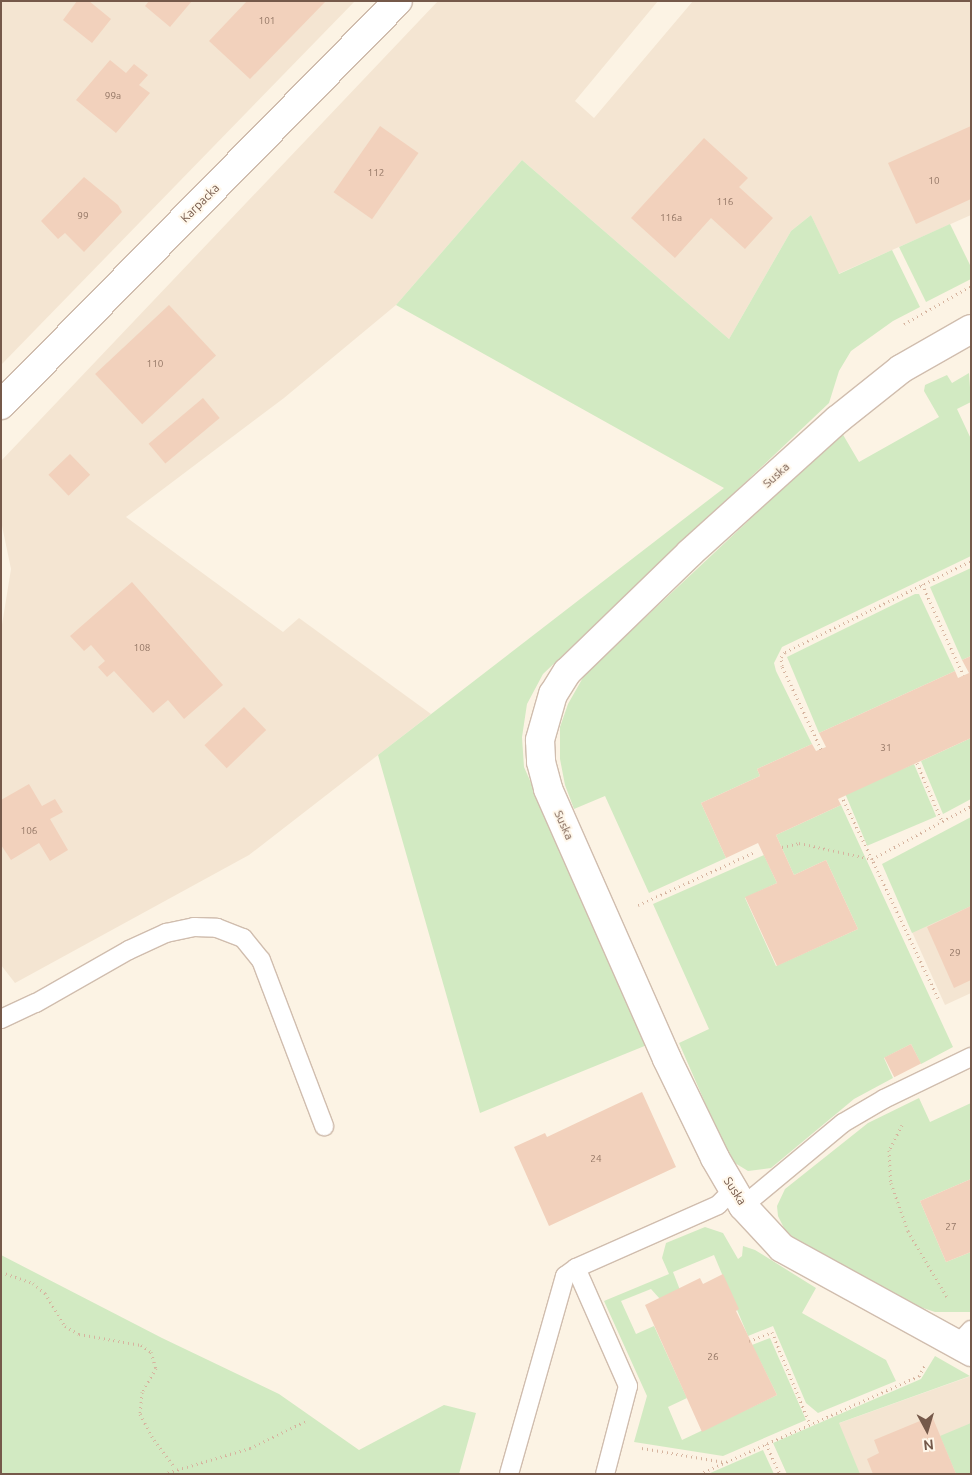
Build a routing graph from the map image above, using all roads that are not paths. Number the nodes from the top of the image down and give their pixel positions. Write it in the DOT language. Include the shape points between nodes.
graph roads {
  1 [pos="398,1"];
  2 [pos="971,329"];
  3 [pos="1,405"];
  4 [pos="1,1019"];
  5 [pos="971,1057"];
  6 [pos="324,1126"];
  7 [pos="738,1198"];
  8 [pos="576,1268"];
  9 [pos="961,1339"];
  10 [pos="509,1474"];
  11 [pos="605,1474"];
  1 -- 3 [label="street, Karpacka"];
  2 -- 7 [label="street, Suska" via="901,369 837,420 690,553 567,672 553,694 540,740 541,762 548,789 667,1059"];
  4 -- 6 [label="lane" via="36,1004 129,950 166,933 194,927 217,928 243,938 261,960"];
  5 -- 7 [label="lane" via="843,1123"];
  7 -- 8 [label="lane"];
  7 -- 9 [label="street, Suska" via="782,1248"];
  8 -- 10 [label="lane" via="565,1276"];
  8 -- 11 [label="lane" via="628,1386"];
}
